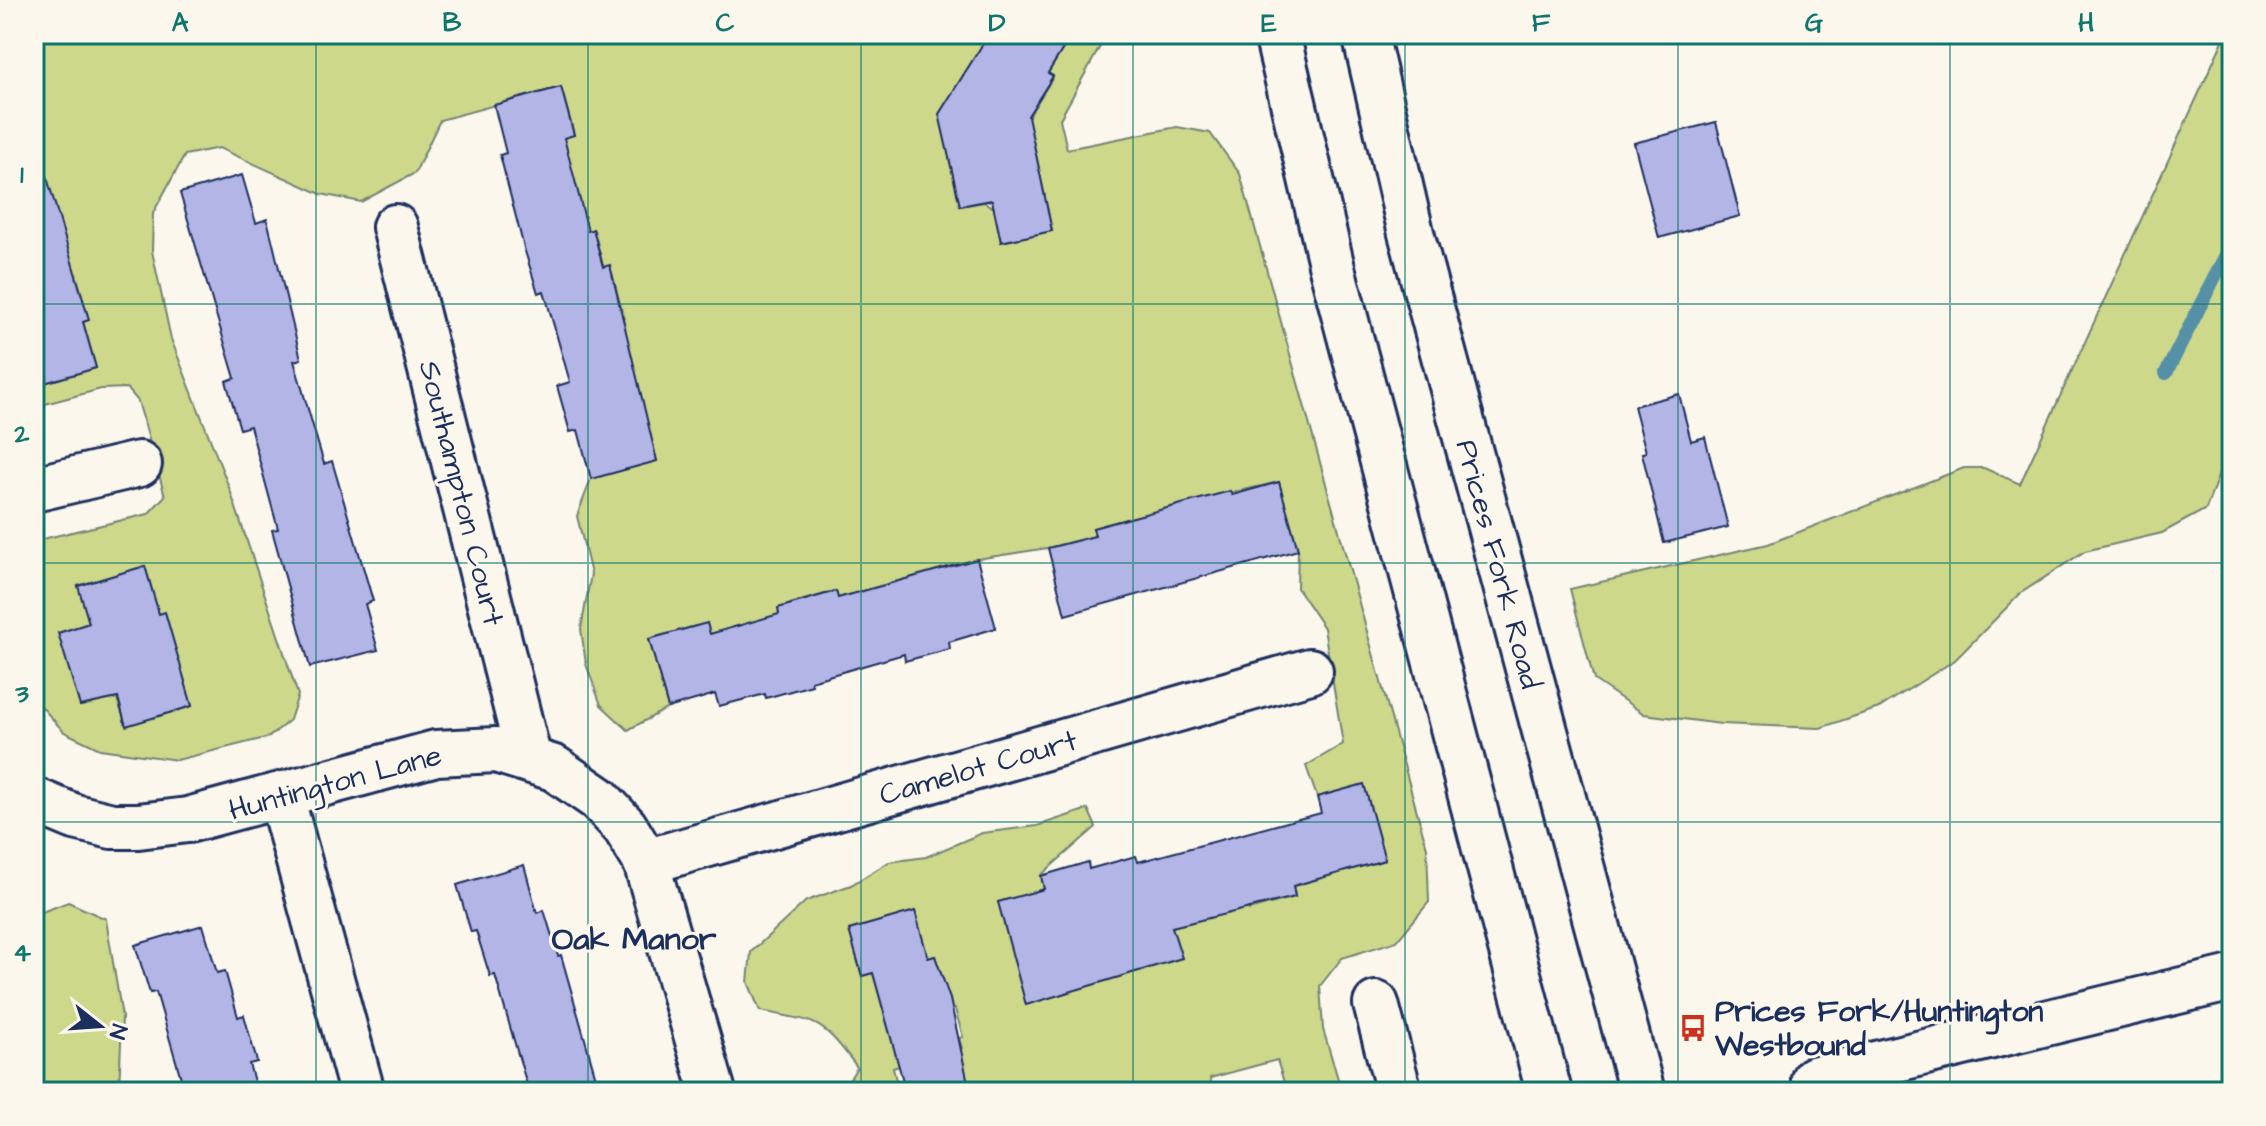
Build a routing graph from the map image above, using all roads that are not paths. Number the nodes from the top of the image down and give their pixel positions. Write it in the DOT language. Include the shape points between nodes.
graph roads {
  1 [pos="1277,34"];
  2 [pos="1365,34"];
  3 [pos="395,227"];
  4 [pos="139,464"];
  5 [pos="34,489"];
  6 [pos="1310,671"];
  7 [pos="529,759"];
  8 [pos="281,796"];
  9 [pos="34,800"];
  10 [pos="646,862"];
  11 [pos="2232,978"];
  12 [pos="1376,1004"];
  13 [pos="1814,1079"];
  14 [pos="362,1092"];
  15 [pos="713,1092"];
  16 [pos="1399,1092"];
  17 [pos="1549,1092"];
  18 [pos="1642,1092"];
  1 -- 17 [label="street" via="1332,268"];
  2 -- 18 [label="street, Prices Fork Road" via="1419,263"];
  3 -- 7 [label="street, Southampton Court"];
  4 -- 5 [label="street"];
  6 -- 10 [label="street, Camelot Court"];
  7 -- 8 [label="street, Huntington Lane" via="496,750 436,753"];
  7 -- 10 [label="street, Huntington Lane" via="554,768 599,799 625,827"];
  8 -- 9 [label="street, Huntington Lane" via="188,820 138,826 75,817"];
  8 -- 14 [label="street"];
  10 -- 15 [label="street, Huntington Lane"];
  11 -- 13 [label="street"];
  12 -- 16 [label="street"];
}
